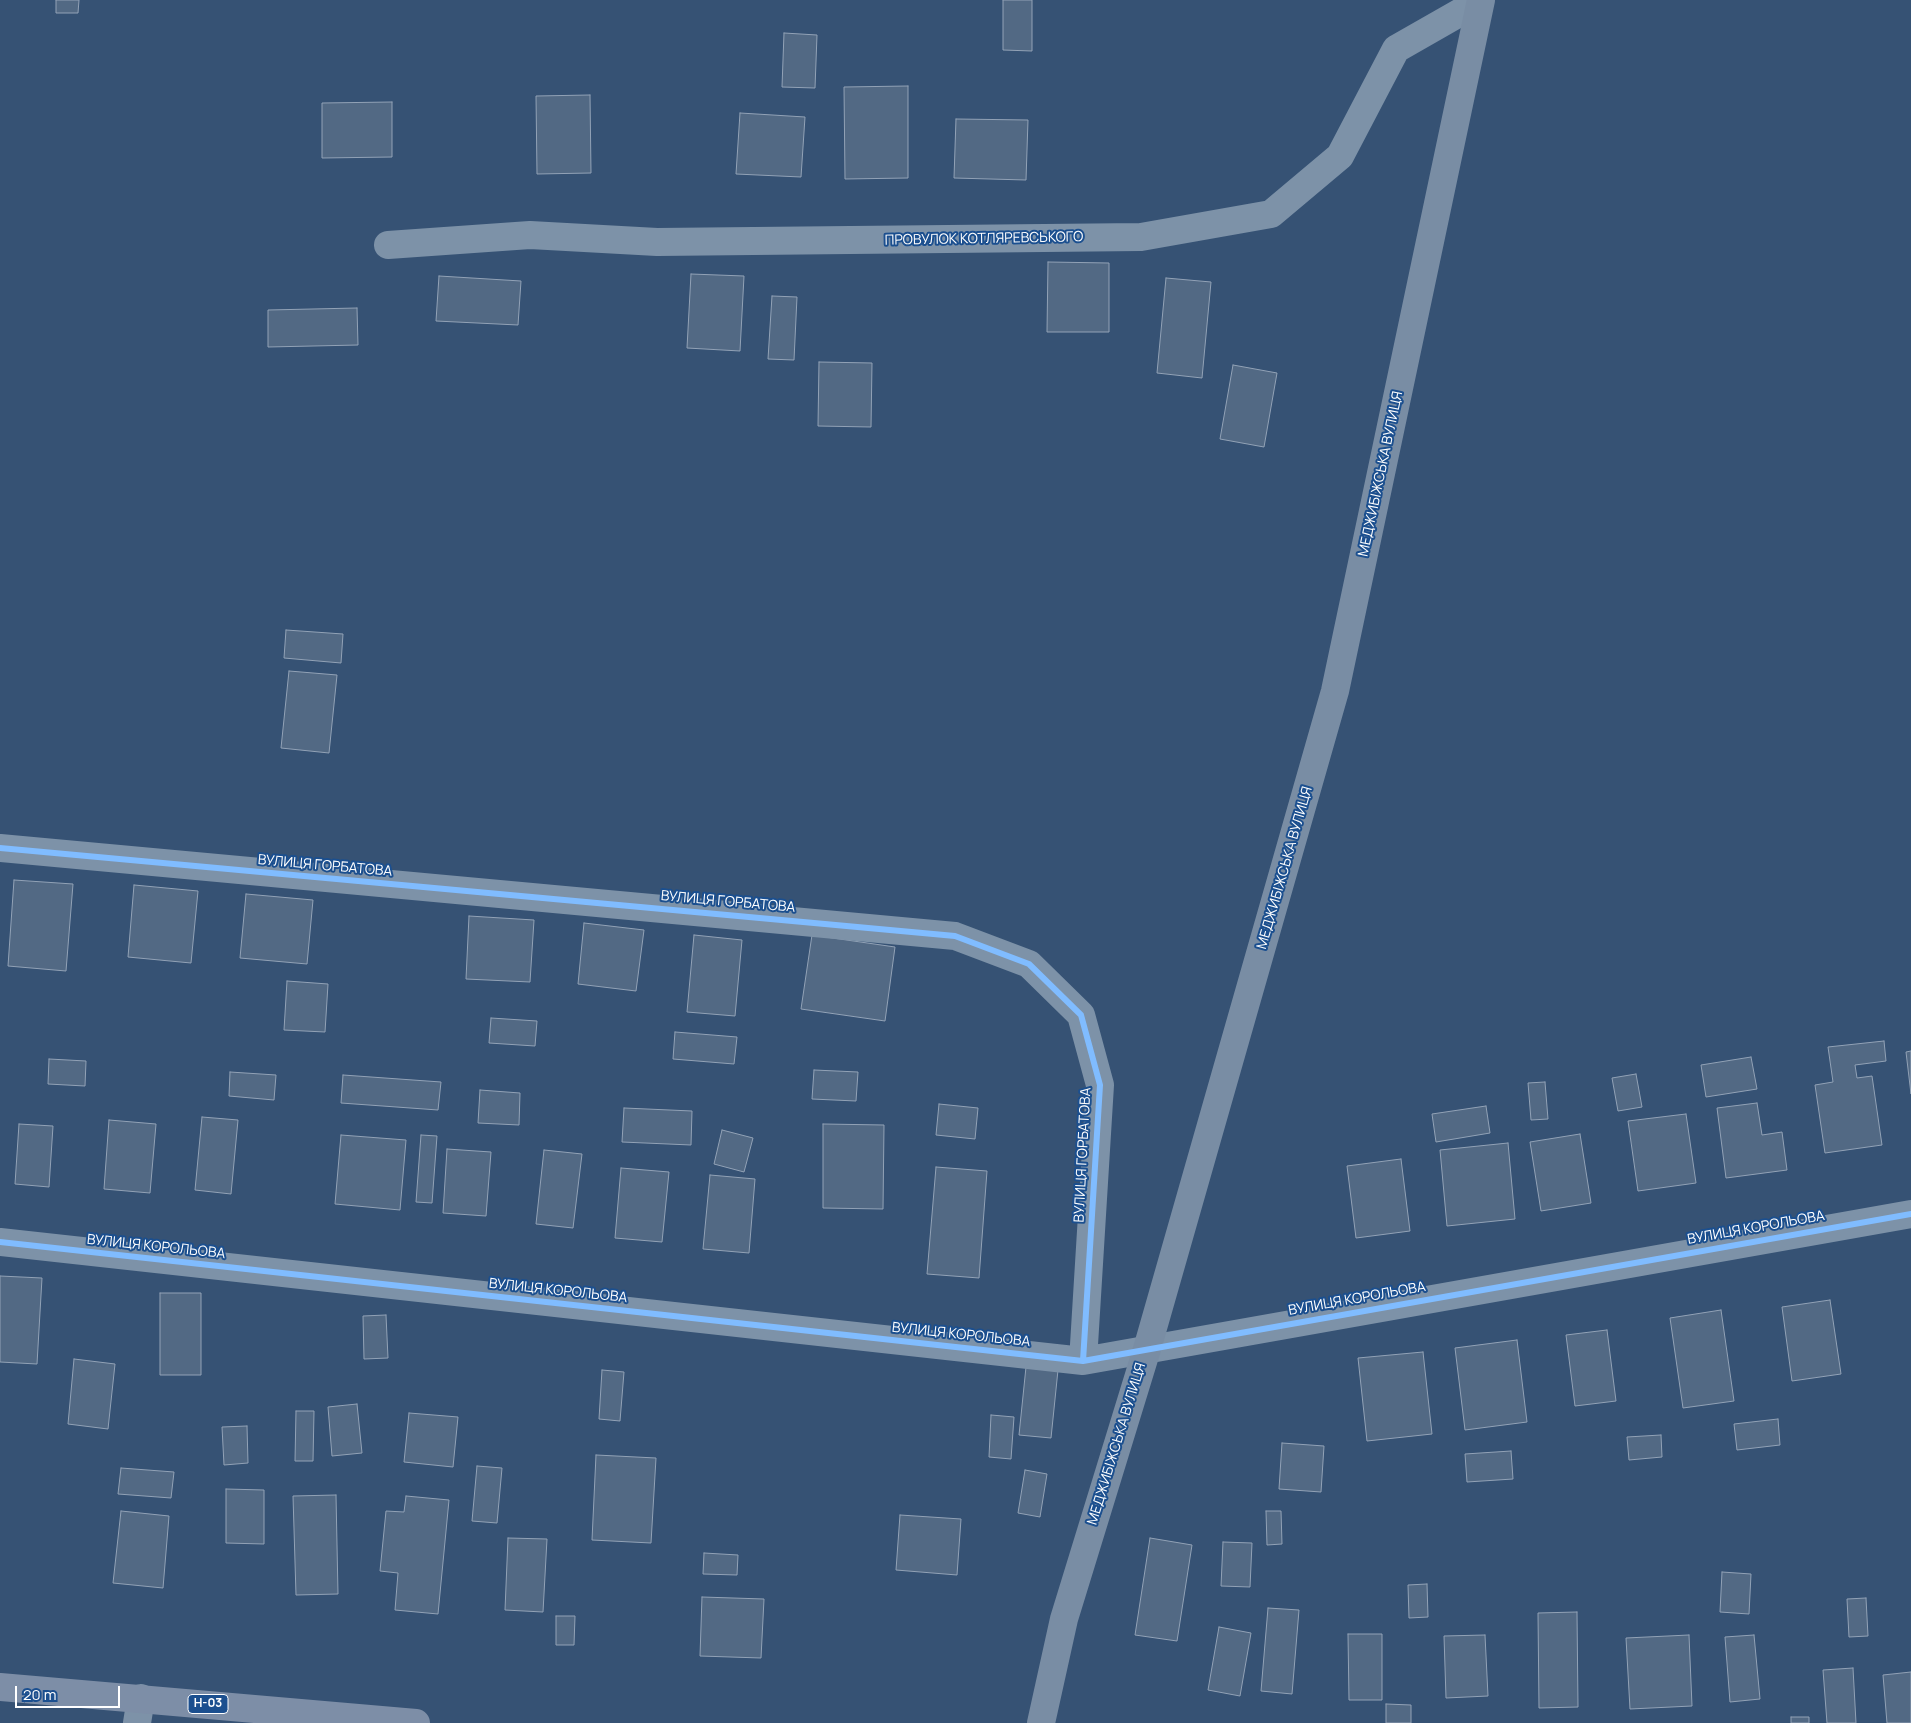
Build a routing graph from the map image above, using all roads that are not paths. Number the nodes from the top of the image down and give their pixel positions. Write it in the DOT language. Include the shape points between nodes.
graph roads {
  1 [pos="1480,1"];
  2 [pos="388,245"];
  3 [pos="0,848"];
  4 [pos="1911,1214"];
  5 [pos="0,1242"];
  6 [pos="1146,1349"];
  7 [pos="1083,1361"];
  8 [pos="0,1687"];
  9 [pos="139,1710"];
  10 [pos="416,1723"];
  11 [pos="1041,1723"];
  1 -- 2 [label="street, ПРОВУЛОК КОТЛЯРЕВСЬКОГО" via="1396,49 1340,156 1271,214 1141,237 657,242 530,235"];
  1 -- 6 [label="main road, МЕДЖИБІЖСЬКА ВУЛИЦЯ" via="1335,691"];
  3 -- 7 [label="street, ВУЛИЦЯ ГОРБАТОВА" via="955,936 1029,964 1082,1015 1100,1085"];
  4 -- 6 [label="street, ВУЛИЦЯ КОРОЛЬОВА"];
  5 -- 7 [label="street, ВУЛИЦЯ КОРОЛЬОВА"];
  6 -- 7 [label="street, ВУЛИЦЯ КОРОЛЬОВА"];
  6 -- 11 [label="main road, МЕДЖИБІЖСЬКА ВУЛИЦЯ" via="1064,1619"];
  8 -- 9 [label="main road, Н-03"];
  9 -- 10 [label="main road, Н-03"];
}
